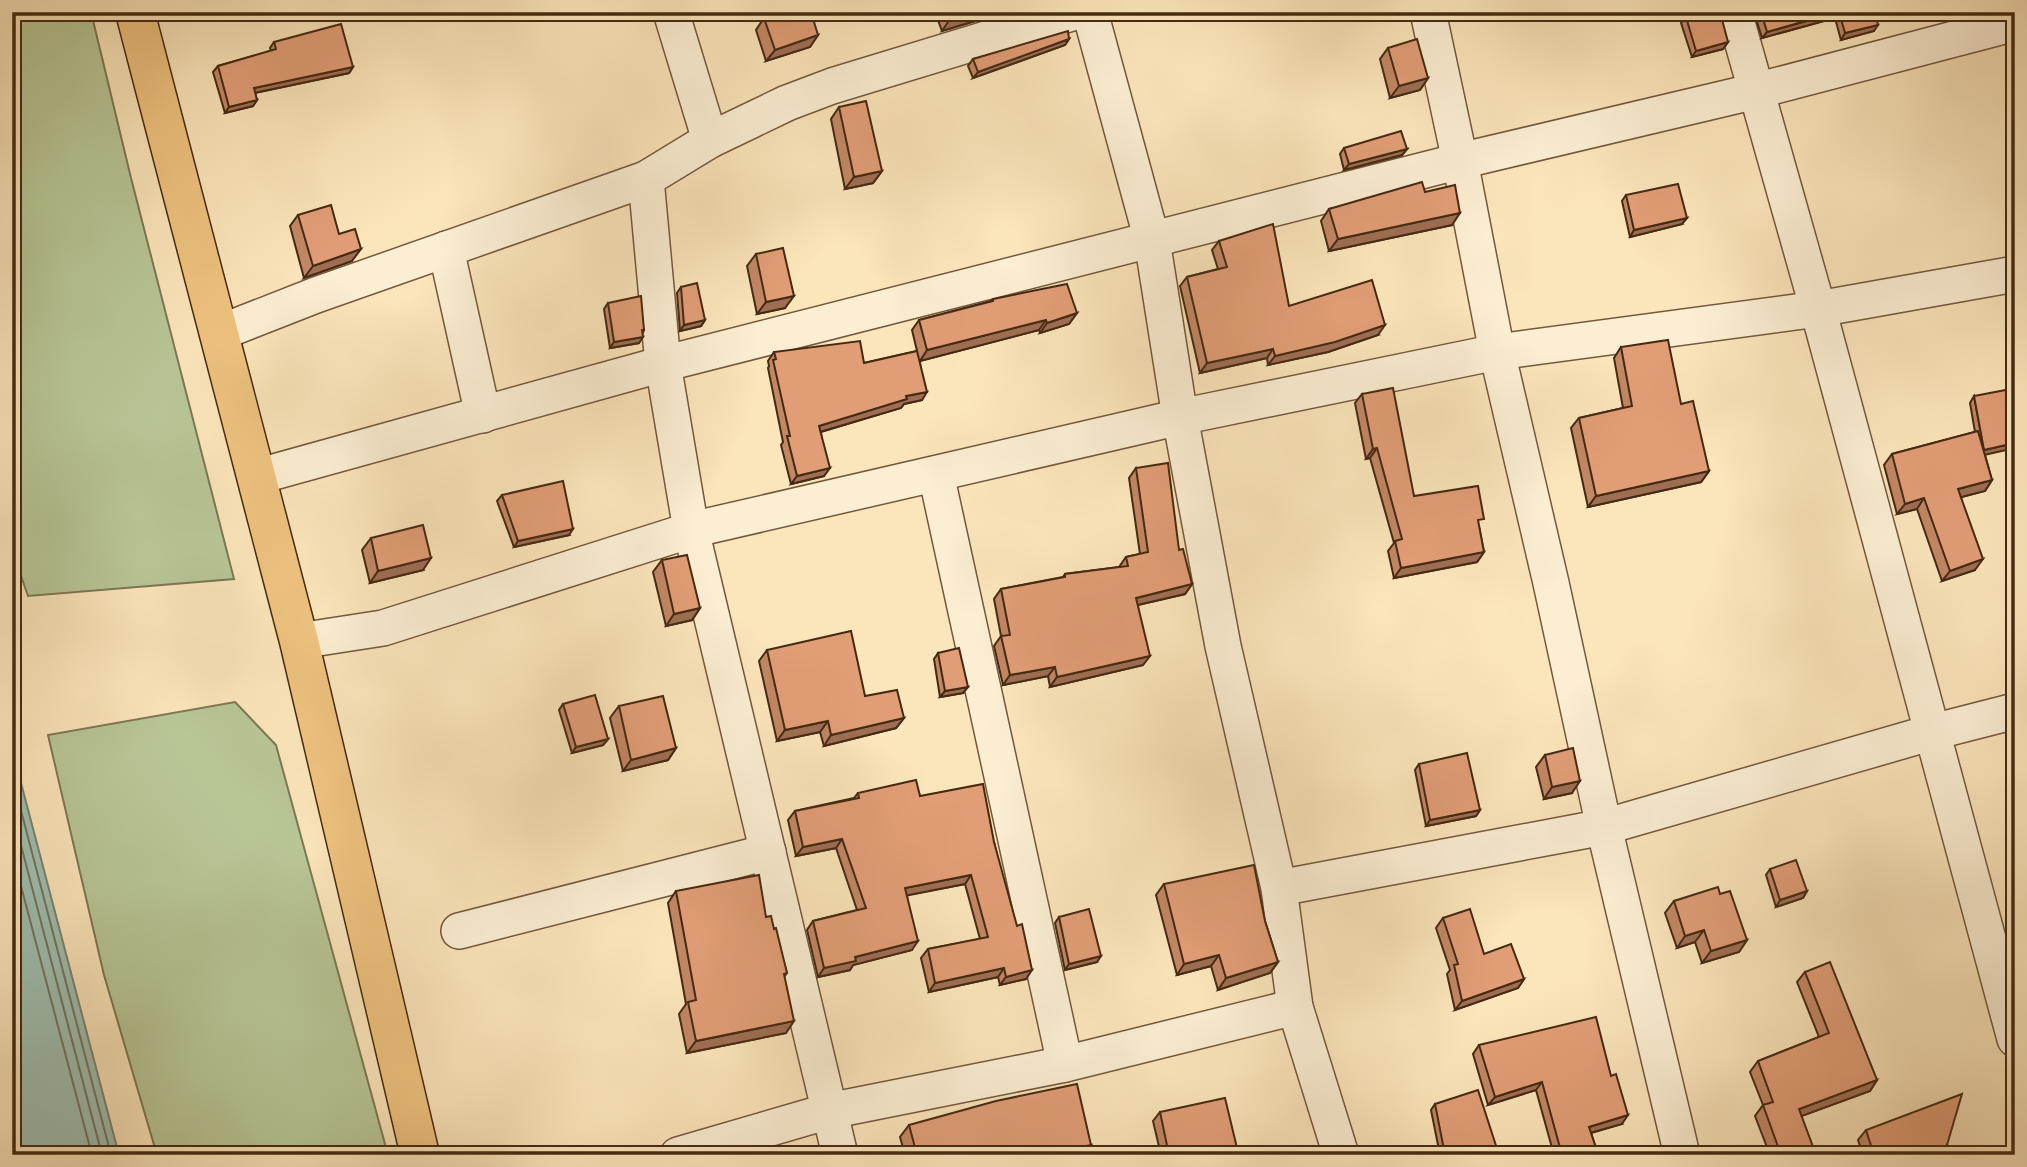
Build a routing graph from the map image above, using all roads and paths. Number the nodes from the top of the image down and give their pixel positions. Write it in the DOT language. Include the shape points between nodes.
graph roads {
  1 [pos="135,12"];
  2 [pos="671,12"];
  3 [pos="1075,12"];
  4 [pos="1090,12"];
  5 [pos="1428,12"];
  6 [pos="1734,12"];
  7 [pos="2015,23"];
  8 [pos="1756,91"];
  9 [pos="710,140"];
  10 [pos="1460,161"];
  11 [pos="646,180"];
  12 [pos="1152,240"];
  13 [pos="446,249"];
  14 [pos="2015,274"];
  15 [pos="1818,309"];
  16 [pos="219,333"];
  17 [pos="1497,352"];
  18 [pos="663,364"];
  19 [pos="484,415"];
  20 [pos="1180,417"];
  21 [pos="936,474"];
  22 [pos="256,477"];
  23 [pos="691,530"];
  24 [pos="299,641"];
  25 [pos="2015,711"];
  26 [pos="1933,732"];
  27 [pos="1604,827"];
  28 [pos="768,852"];
  29 [pos="1279,888"];
  30 [pos="459,931"];
  31 [pos="1295,1007"];
  32 [pos="2015,1039"];
  33 [pos="1065,1064"];
  34 [pos="830,1111"];
  35 [pos="420,1155"];
  36 [pos="678,1155"];
  37 [pos="840,1155"];
  38 [pos="1340,1155"];
  39 [pos="1682,1155"];
  1 -- 16 [label="main road"];
  2 -- 9 [label="street"];
  3 -- 9 [label="street" via="832,86"];
  4 -- 12 [label="street"];
  5 -- 10 [label="street"];
  6 -- 8 [label="street"];
  7 -- 8 [label="street"];
  8 -- 10 [label="street"];
  8 -- 15 [label="street"];
  9 -- 11 [label="street"];
  10 -- 12 [label="street"];
  10 -- 17 [label="street"];
  11 -- 13 [label="street"];
  11 -- 18 [label="street"];
  12 -- 18 [label="street"];
  12 -- 20 [label="street"];
  13 -- 16 [label="street"];
  13 -- 19 [label="street"];
  14 -- 15 [label="street"];
  15 -- 17 [label="street"];
  15 -- 26 [label="street"];
  16 -- 22 [label="main road"];
  17 -- 20 [label="street"];
  17 -- 27 [label="street"];
  18 -- 19 [label="street"];
  18 -- 23 [label="street"];
  19 -- 22 [label="street"];
  20 -- 21 [label="street"];
  20 -- 29 [label="street" via="1223,646"];
  21 -- 23 [label="street"];
  21 -- 33 [label="street"];
  22 -- 24 [label="main road"];
  23 -- 24 [label="street" via="383,628"];
  23 -- 28 [label="street"];
  24 -- 35 [label="main road"];
  25 -- 26 [label="street"];
  26 -- 27 [label="street"];
  26 -- 32 [label="street"];
  27 -- 29 [label="street"];
  27 -- 39 [label="street"];
  28 -- 30 [label="street"];
  28 -- 34 [label="street"];
  29 -- 31 [label="street"];
  31 -- 33 [label="street"];
  31 -- 38 [label="street"];
  33 -- 34 [label="street"];
  34 -- 36 [label="street"];
  34 -- 37 [label="street"];
}
